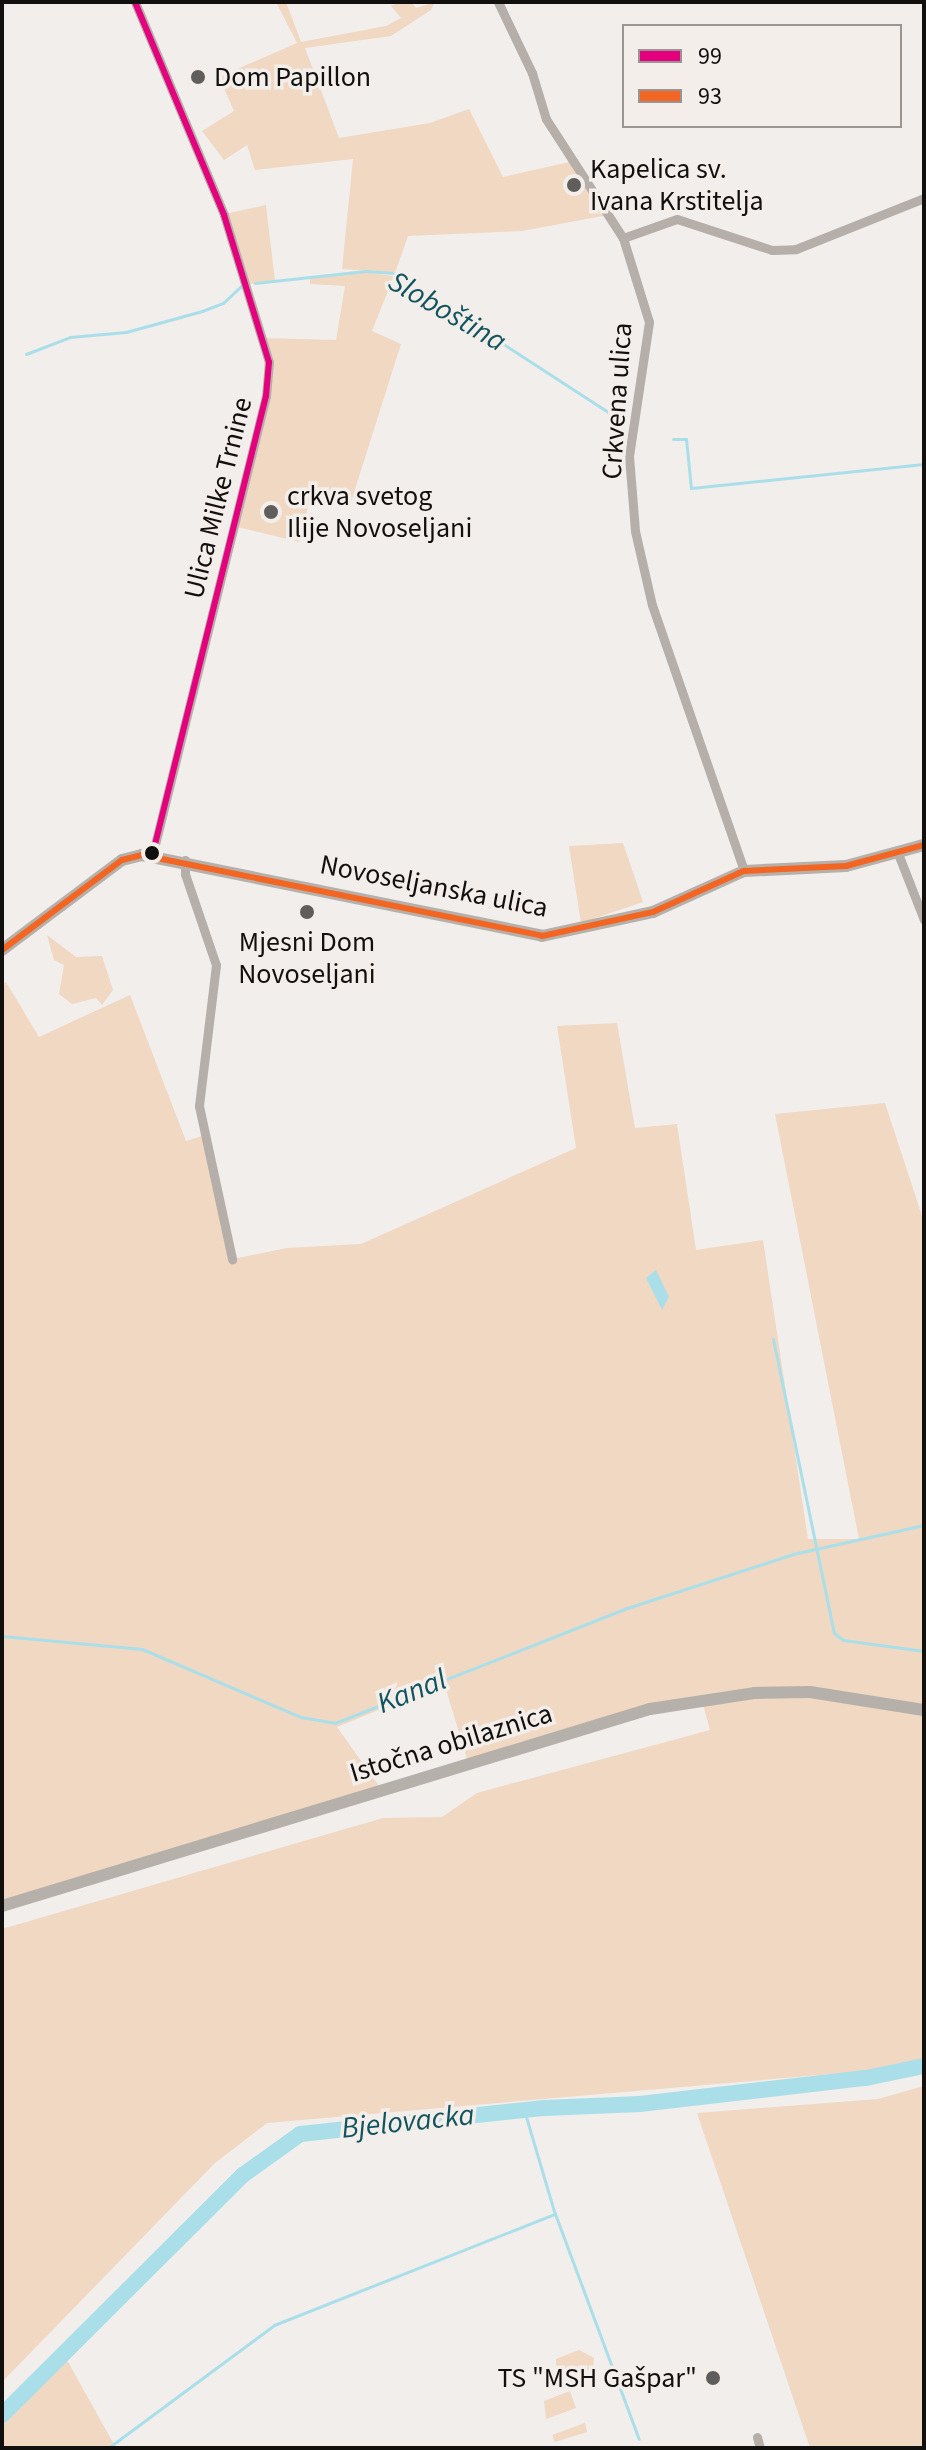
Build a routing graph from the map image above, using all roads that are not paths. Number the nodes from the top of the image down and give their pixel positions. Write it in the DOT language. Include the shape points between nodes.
graph roads {
  1 [pos="135,2"];
  2 [pos="498,2"];
  3 [pos="924,198"];
  4 [pos="623,238"];
  5 [pos="924,845"];
  6 [pos="897,851"];
  7 [pos="152,855"];
  8 [pos="185,860"];
  9 [pos="744,871"];
  10 [pos="924,920"];
  11 [pos="2,950"];
  12 [pos="232,1259"];
  13 [pos="924,1710"];
  14 [pos="2,1906"];
  15 [pos="757,2437"];
  16 [pos="760,2448"];
  1 -- 7 [label="street, Ulica Milke Trnine" via="246,279 269,362 266,396"];
  2 -- 4 [label="street, Crkvena ulica" via="532,73 546,119"];
  3 -- 4 [label="street" via="796,249 772,250 677,219"];
  4 -- 9 [label="street, Crkvena ulica" via="649,322 629,456 635,531 652,605"];
  5 -- 6 [label="main road, Novoseljanska ulica"];
  6 -- 9 [label="main road, Novoseljanska ulica" via="846,866"];
  6 -- 10 [label="street"];
  7 -- 8 [label="main road, Novoseljanska ulica"];
  7 -- 11 [label="main road, Novoseljanska ulica" via="122,860"];
  8 -- 9 [label="main road, Novoseljanska ulica" via="542,936 653,912"];
  8 -- 12 [label="street" via="216,965 199,1106"];
  13 -- 14 [label="main road, Istočna obilaznica" via="810,1692 754,1693 650,1709"];
  15 -- 16 [label="street"];
}
